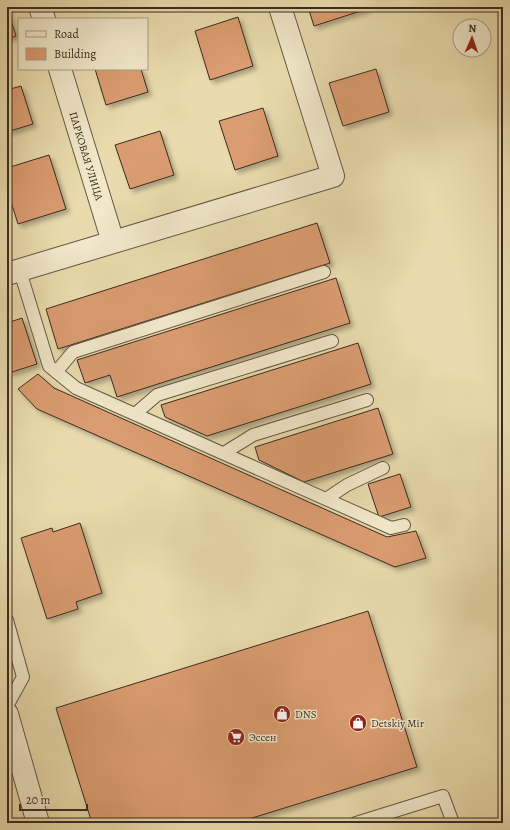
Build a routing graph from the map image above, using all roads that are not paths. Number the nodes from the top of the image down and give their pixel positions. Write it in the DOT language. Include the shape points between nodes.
graph roads {
  1 [pos="40,7"];
  2 [pos="280,7"];
  3 [pos="44,18"];
  4 [pos="60,70"];
  5 [pos="113,242"];
  6 [pos="13,272"];
  7 [pos="324,272"];
  8 [pos="332,341"];
  9 [pos="56,372"];
  10 [pos="367,400"];
  11 [pos="135,414"];
  12 [pos="224,453"];
  13 [pos="384,468"];
  14 [pos="326,499"];
  15 [pos="404,526"];
  16 [pos="7,620"];
  17 [pos="7,706"];
  18 [pos="7,714"];
  19 [pos="38,823"];
  20 [pos="356,823"];
  21 [pos="453,823"];
  1 -- 3 [label="street"];
  2 -- 5 [label="street" via="333,176"];
  4 -- 5 [label="street, ПАРКОВАЯ УЛИЦА"];
  5 -- 6 [label="street"];
  6 -- 9 [label="lane" via="49,366"];
  7 -- 9 [label="lane" via="73,352"];
  8 -- 11 [label="lane" via="157,395"];
  9 -- 11 [label="lane" via="76,388"];
  10 -- 12 [label="lane" via="253,435"];
  11 -- 12 [label="lane"];
  12 -- 14 [label="lane"];
  13 -- 14 [label="lane" via="346,485"];
  14 -- 15 [label="lane" via="391,528"];
  16 -- 17 [label="lane" via="23,677"];
  18 -- 19 [label="street"];
  20 -- 21 [label="lane" via="443,796"];
}
